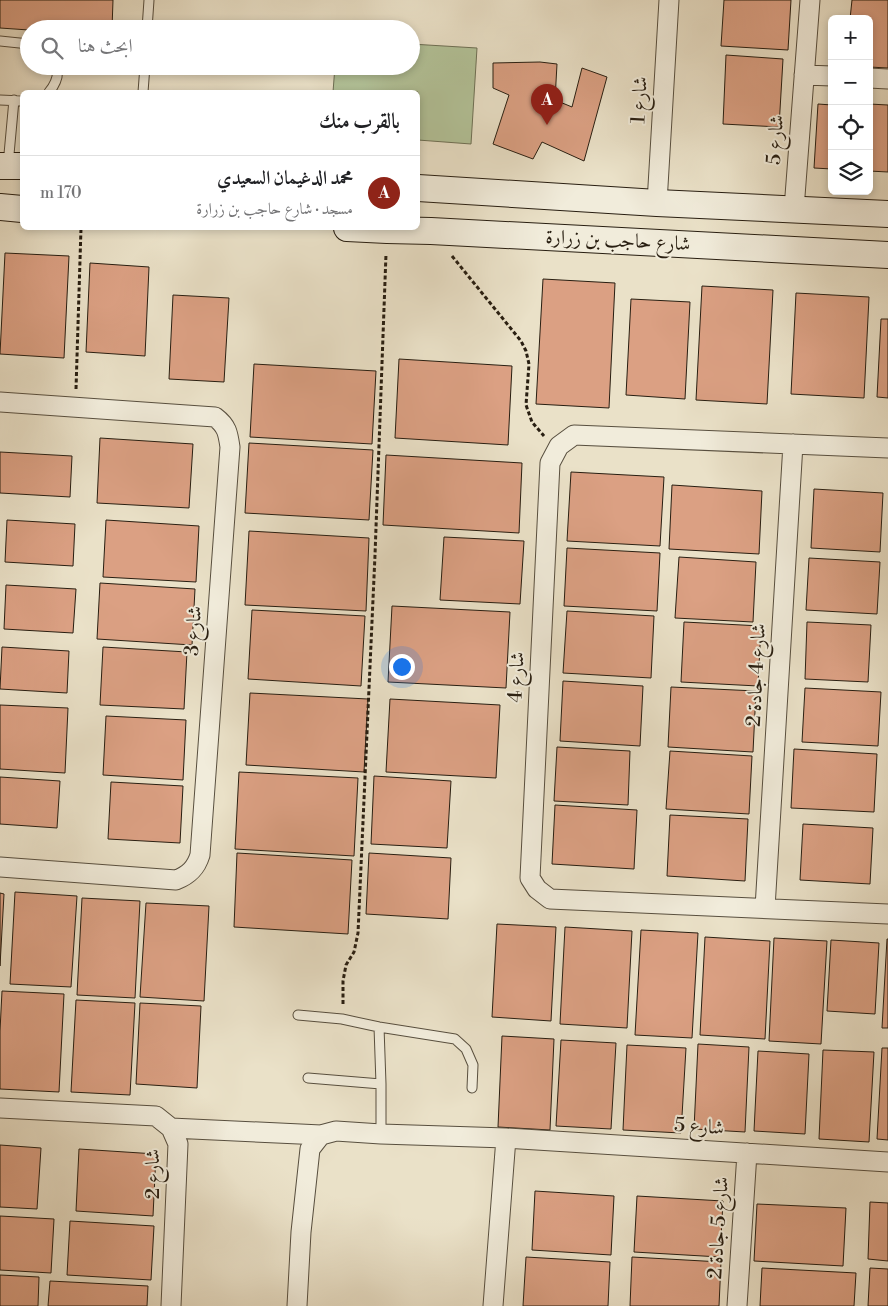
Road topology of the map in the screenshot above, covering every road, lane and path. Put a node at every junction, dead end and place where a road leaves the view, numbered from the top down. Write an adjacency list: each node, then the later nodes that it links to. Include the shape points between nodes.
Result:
1 (149, 0): 4 (lane)
2 (669, 0): 19 (street, شارع 1)
3 (810, 0): 9 (street, شارع 5)
4 (148, 20)
5 (0, 41): 6 (lane)
6 (20, 43)
7 (57, 75): 13 (lane)
8 (144, 75): 14 (lane)
9 (804, 75): 10 (street); 22 (street, شارع 5)
10 (828, 76)
11 (873, 78): 12 (street)
12 (888, 79)
13 (50, 90)
14 (143, 90)
15 (0, 100): 16 (lane)
16 (18, 101): 17 (lane)
17 (10, 166)
18 (420, 188): 19 (street, شارع حاجب بن زرارة)
19 (657, 203): 22 (street, شارع حاجب بن زرارة)
20 (0, 207): 21 (street)
21 (20, 209)
22 (794, 209): 23 (street, شارع حاجب بن زرارة)
23 (888, 214)
24 (81, 230): 29 (path)
25 (387, 230): 26 (street, شارع حاجب بن زرارة); 37 (path, via 358,933 343,981)
26 (431, 231): 27 (street, شارع حاجب بن زرارة); 31 (path, via 521,341 529,364 526,405 532,422 541,434)
27 (888, 255)
28 (0, 402): 29 (street, شارع 3)
29 (75, 407): 33 (street, شارع 3, via 215,417 228,433 230,447 200,855 193,870 176,880)
30 (793, 444): 31 (street, via 574,435); 32 (street); 34 (street, شارع 4 جادة 2)
31 (559, 446): 34 (street, شارع 4, via 550,463 530,878 537,889 550,899)
32 (888, 448)
33 (0, 867)
34 (765, 908): 35 (street, شارع 4)
35 (888, 914)
36 (298, 1015): 37 (lane)
37 (342, 1020): 38 (lane)
38 (379, 1027): 40 (lane); 41 (lane, via 454,1039 466,1049 473,1066)
39 (308, 1078): 40 (lane)
40 (381, 1084): 44 (lane)
41 (472, 1088)
42 (0, 1108): 43 (street, شارع 2, via 156,1116)
43 (171, 1128): 45 (street, شارع 5); 49 (street, شارع 2, via 178,1144)
44 (381, 1134): 45 (street, شارع 5, via 336,1131); 46 (street, شارع 5)
45 (321, 1136): 50 (street, via 310,1149)
46 (506, 1138): 47 (street, شارع 5); 51 (street)
47 (747, 1153): 48 (street, شارع 5); 52 (street, شارع 5 جادة 2)
48 (888, 1162)
49 (171, 1306)
50 (297, 1306)
51 (493, 1306)
52 (737, 1306)

